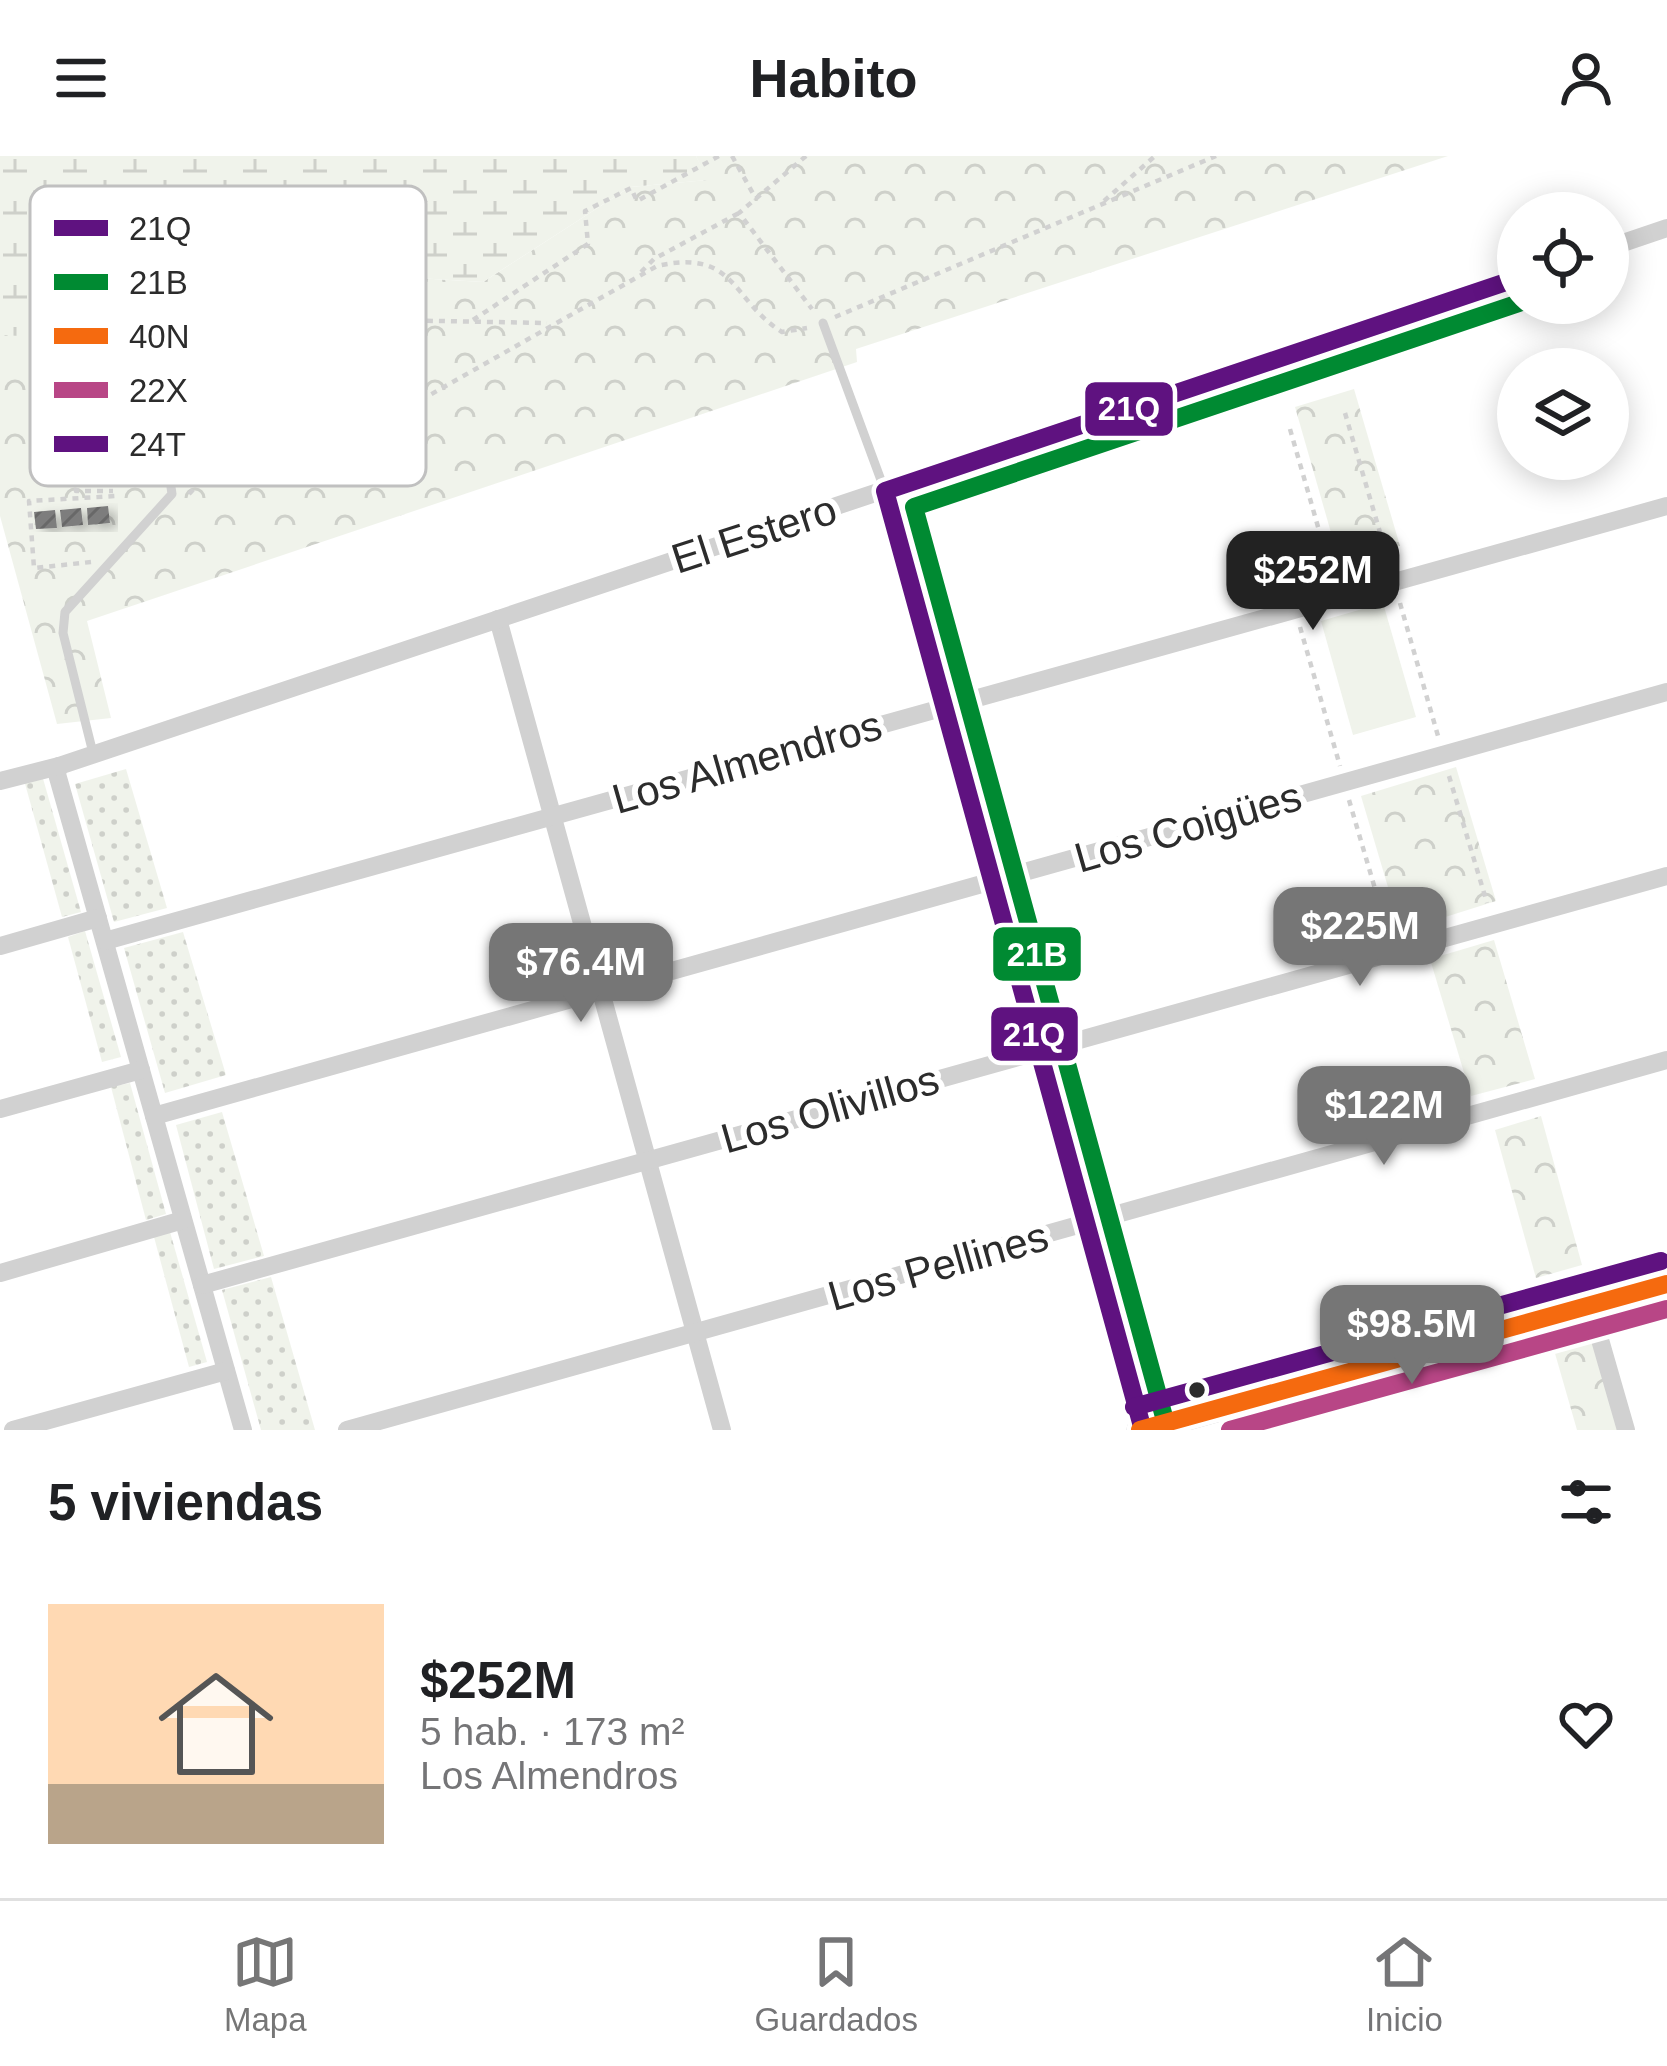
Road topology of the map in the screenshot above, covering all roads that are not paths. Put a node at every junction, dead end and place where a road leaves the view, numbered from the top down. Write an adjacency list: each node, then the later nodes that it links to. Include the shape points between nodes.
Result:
1 (1667, 228): 2 (street)
2 (1629, 241)
3 (1497, 285): 6 (street, El Estero)
4 (823, 322): 6 (lane)
5 (171, 486): 11 (lane, via 63,622)
6 (885, 491): 8 (street, El Estero); 10 (street)
7 (1667, 506): 10 (street, Los Almendros)
8 (498, 619): 11 (street, El Estero); 14 (street)
9 (1667, 692): 16 (street, Los Coigües)
10 (945, 707): 14 (street, Los Almendros); 16 (street)
11 (93, 753): 12 (street, El Estero)
12 (58, 766): 13 (street, El Estero); 17 (street)
13 (0, 781)
14 (552, 816): 18 (street, Los Almendros); 20 (street)
15 (1667, 876): 21 (street, Los Olivillos)
16 (993, 882): 20 (street, Los Coigües); 21 (street)
17 (98, 918): 18 (street); 19 (street)
18 (105, 941): 23 (street)
19 (0, 946)
20 (601, 991): 25 (street, Los Coigües); 26 (street)
21 (1039, 1050): 26 (street, Los Olivillos); 28 (street)
22 (1667, 1060): 28 (street, Los Pellines)
23 (141, 1070): 24 (street); 25 (street)
24 (0, 1109)
25 (154, 1115): 27 (street)
26 (647, 1160): 31 (street, Los Olivillos); 33 (street)
27 (183, 1220): 29 (street); 31 (street)
28 (1087, 1224): 33 (street, Los Pellines); 39 (street)
29 (0, 1273)
30 (1667, 1284): 32 (main road)
31 (202, 1285): 34 (street)
32 (1590, 1305): 39 (main road); 40 (street)
33 (695, 1334): 37 (street, Los Pellines); 38 (street)
34 (226, 1371): 35 (street); 36 (street)
35 (13, 1430)
36 (243, 1430)
37 (347, 1430)
38 (722, 1430)
39 (1142, 1430)
40 (1626, 1430)

